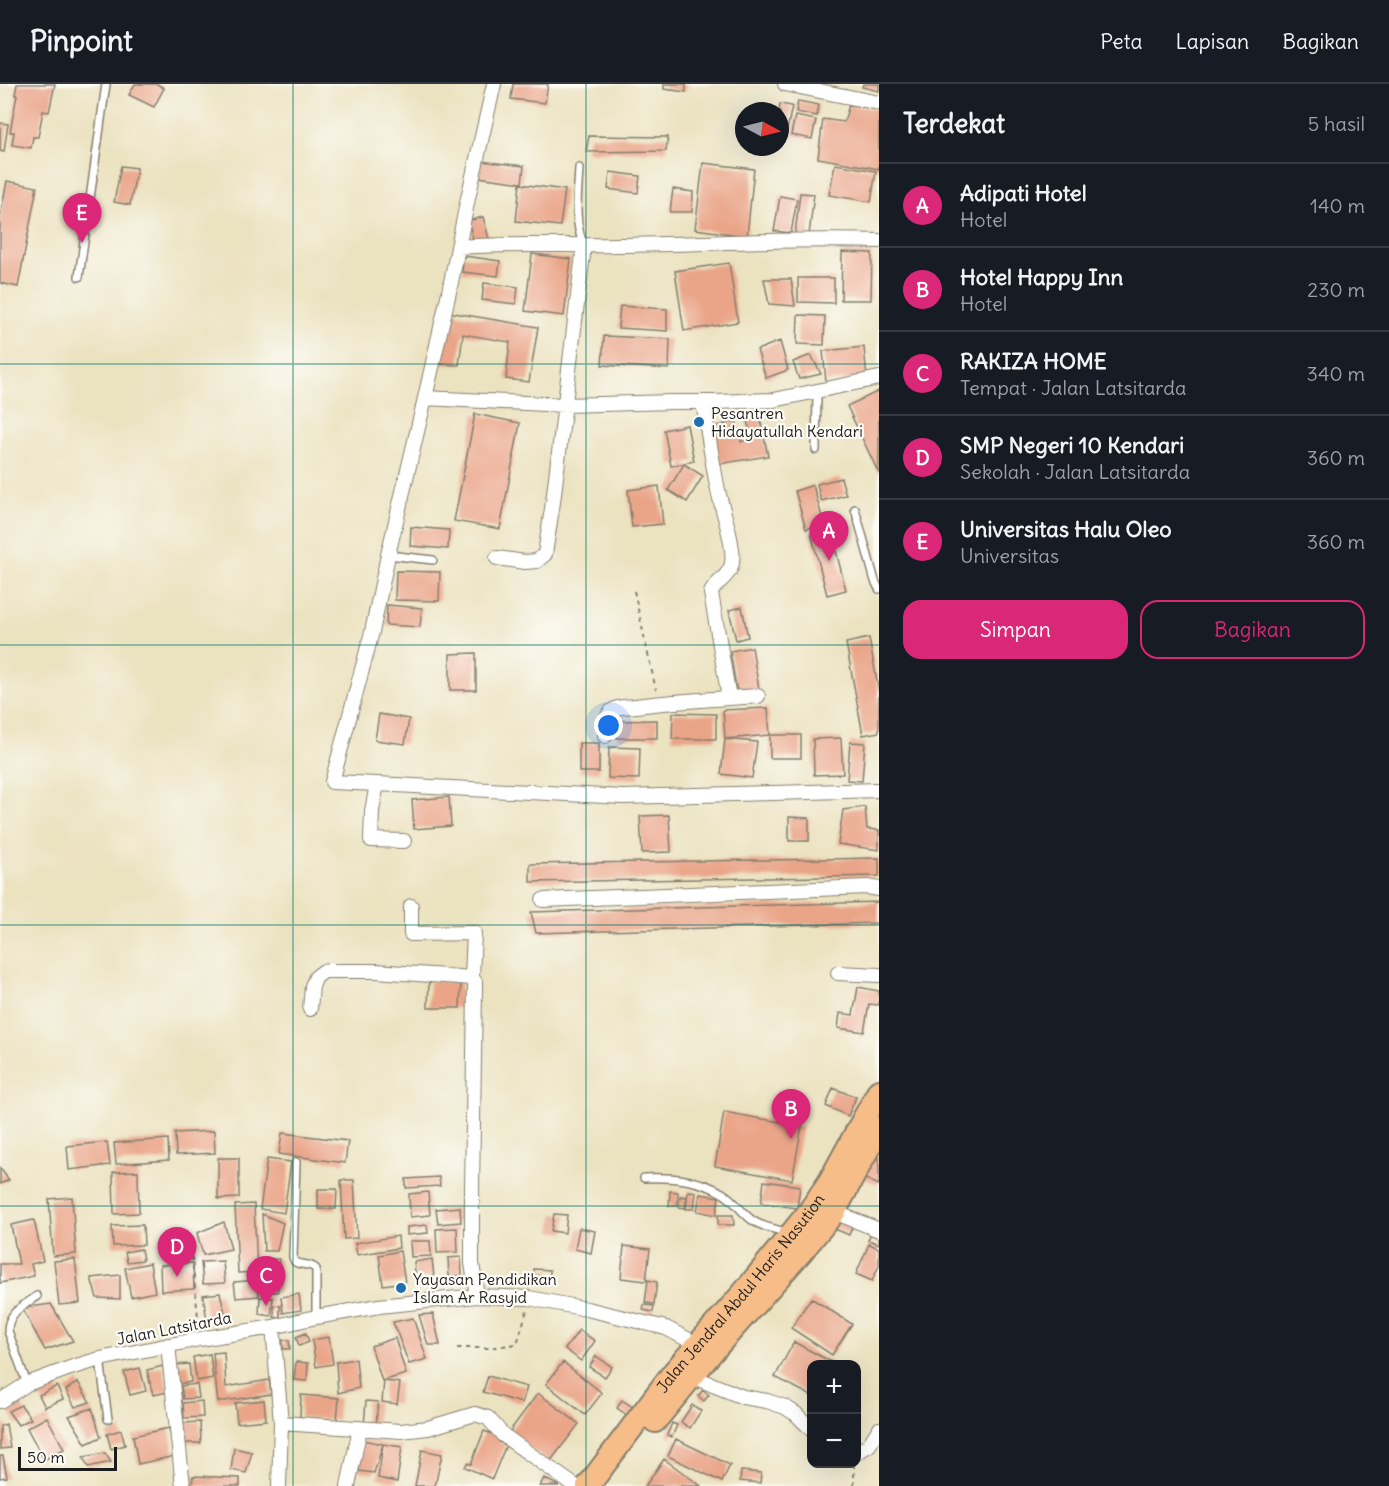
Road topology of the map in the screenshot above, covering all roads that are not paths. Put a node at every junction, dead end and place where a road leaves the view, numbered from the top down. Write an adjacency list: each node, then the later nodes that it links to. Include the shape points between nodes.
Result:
1 (106, 84): 9 (lane)
2 (494, 84): 8 (street)
3 (785, 84): 4 (street)
4 (879, 103)
5 (579, 168): 7 (lane, via 577,226)
6 (879, 241): 7 (street)
7 (584, 246): 8 (street); 14 (street)
8 (458, 247): 12 (street)
9 (79, 277)
10 (879, 378): 11 (street)
11 (816, 392): 13 (street, via 774,400); 15 (lane)
12 (425, 398): 14 (street); 17 (street)
13 (704, 402): 14 (street); 22 (street, via 732,552 731,568 711,593)
14 (564, 405): 18 (street, via 544,554 537,561)
15 (816, 450)
16 (855, 509): 20 (lane)
17 (388, 555): 19 (lane); 24 (street, via 332,782)
18 (497, 558)
19 (433, 560)
20 (879, 589)
21 (758, 696): 22 (street)
22 (729, 698): 23 (street, via 612,710)
23 (605, 736)
24 (377, 784): 25 (street, via 623,797); 26 (street, via 371,840)
25 (879, 790)
26 (404, 841)
27 (879, 889): 28 (street)
28 (543, 900)
29 (411, 906): 32 (street, via 411,934 474,933)
30 (838, 973): 31 (street)
31 (879, 975)
32 (472, 978): 33 (street, via 324,971 316,976 312,986); 42 (street, via 472,1263)
33 (310, 1009)
34 (879, 1091): 40 (highway, Jalan Jendral Abdul Haris Nasution, via 830,1181)
35 (879, 1128): 38 (highway, Jalan Jendral Abdul Haris Nasution)
36 (296, 1162): 43 (lane, via 293,1257 298,1264 316,1269)
37 (644, 1178): 40 (lane, via 687,1179 703,1184 723,1193 752,1220)
38 (834, 1212): 39 (street); 46 (highway, Jalan Jendral Abdul Haris Nasution, via 801,1252)
39 (879, 1230)
40 (792, 1234): 46 (highway, Jalan Jendral Abdul Haris Nasution)
41 (37, 1296): 49 (lane, via 12,1314 8,1322)
42 (477, 1296): 43 (street, Jalan Latsitarda); 46 (street, Jalan Latsitarda, via 529,1298 587,1309 666,1328)
43 (315, 1317): 44 (street, Jalan Latsitarda)
44 (273, 1327): 45 (street, Jalan Latsitarda); 52 (street)
45 (168, 1345): 47 (street, Jalan Latsitarda); 57 (street)
46 (704, 1348): 48 (highway, Jalan Jendral Abdul Haris Nasution); 61 (highway, Jalan Jendral Abdul Haris Nasution, via 673,1373)
47 (100, 1359): 49 (street, Jalan Latsitarda); 51 (lane)
48 (691, 1376): 53 (street, via 743,1397 785,1407); 62 (highway, Jalan Jendral Abdul Haris Nasution)
49 (27, 1384): 50 (street, Jalan Latsitarda)
50 (0, 1401)
51 (108, 1419)
52 (281, 1423): 54 (street); 58 (street)
53 (807, 1425)
54 (360, 1428): 59 (street); 60 (street, via 414,1430 483,1415 503,1435)
55 (879, 1429): 56 (street)
56 (861, 1450)
57 (183, 1486)
58 (279, 1486)
59 (348, 1486)
60 (575, 1486)
61 (588, 1486)
62 (607, 1486)

